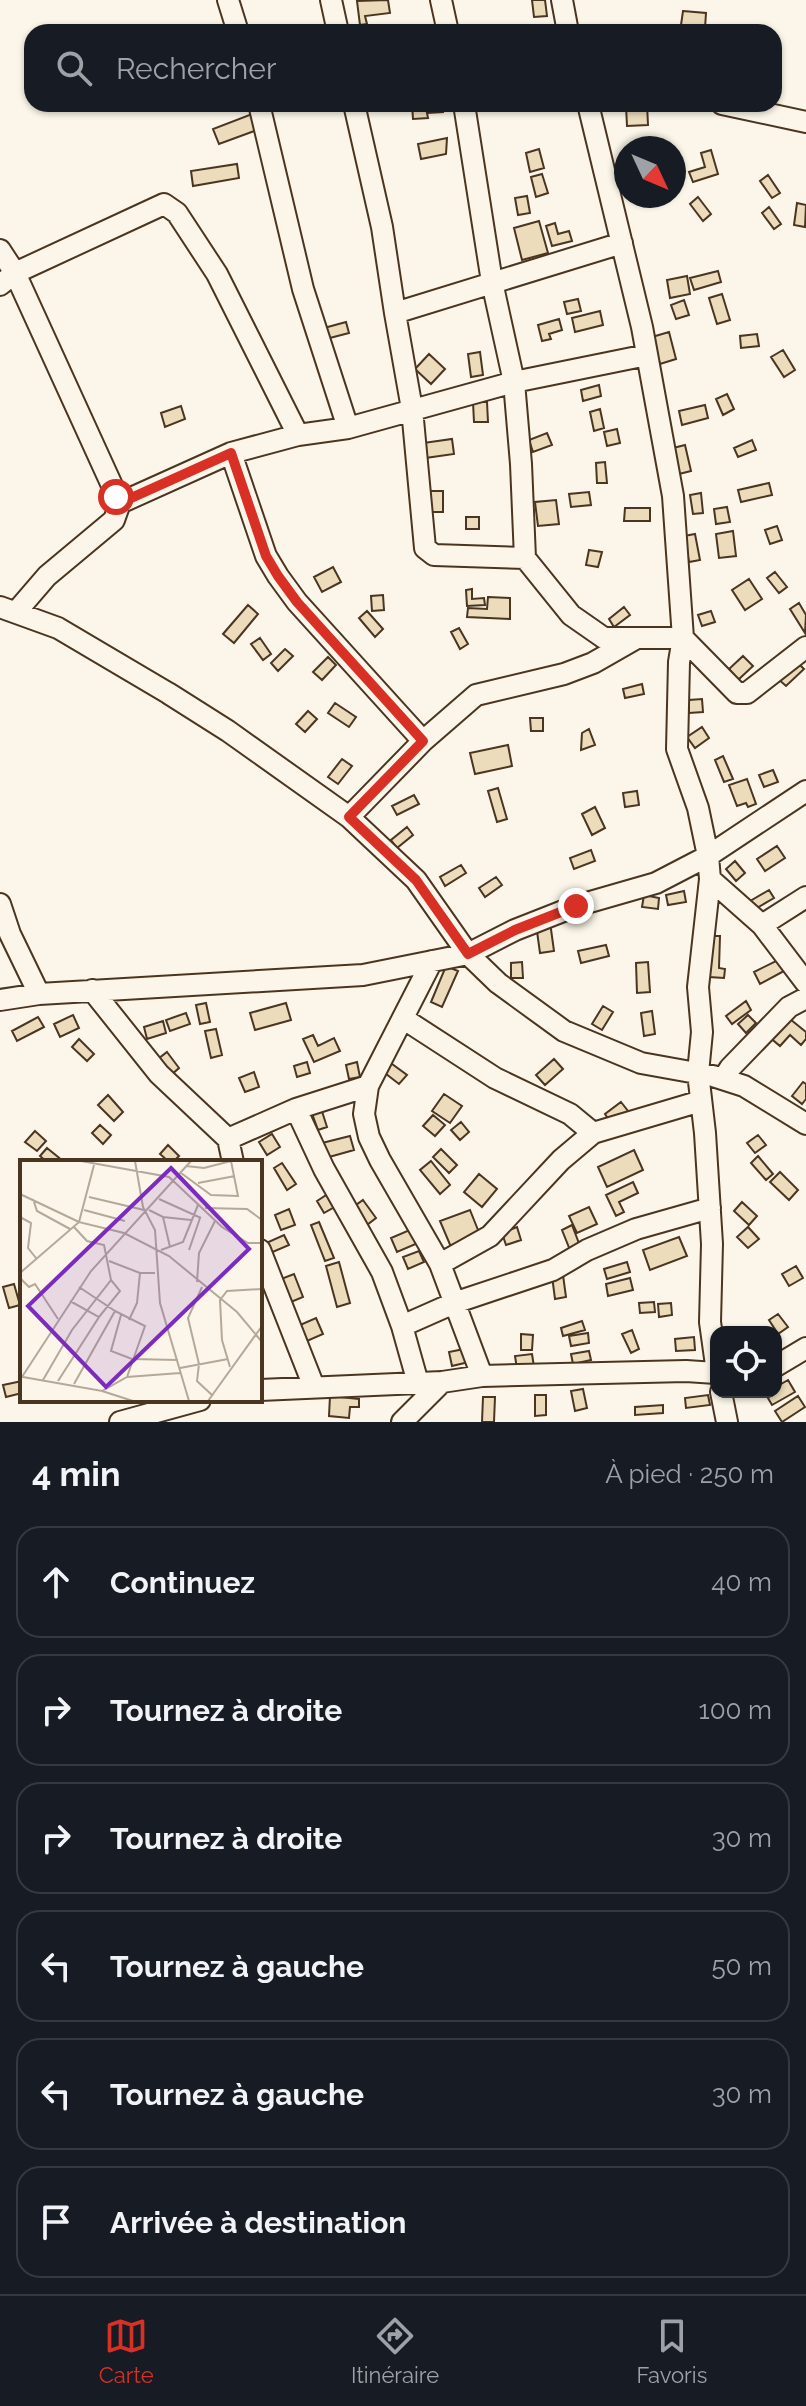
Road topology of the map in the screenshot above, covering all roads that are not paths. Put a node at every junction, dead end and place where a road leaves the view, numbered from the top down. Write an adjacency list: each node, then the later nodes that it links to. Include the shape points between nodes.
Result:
1 (228, 0): 5 (street)
2 (331, 0): 6 (street)
3 (441, 0): 7 (street)
4 (562, 0): 8 (street)
5 (236, 24)
6 (336, 24)
7 (446, 24)
8 (566, 24)
9 (261, 112): 23 (street, via 303,289)
10 (356, 112): 19 (street)
11 (465, 112): 18 (street)
12 (590, 112): 15 (street)
13 (759, 112): 14 (street)
14 (806, 122)
15 (622, 243): 18 (street); 20 (street)
16 (0, 250): 17 (street)
17 (7, 279): 24 (street, via 164,204 171,207 217,274); 26 (street)
18 (492, 282): 19 (street); 21 (street)
19 (395, 313): 22 (street)
20 (647, 355): 21 (street); 30 (street, via 673,496)
21 (514, 382): 22 (street); 27 (street)
22 (412, 409): 23 (street); 27 (street, via 425,548 434,555)
23 (348, 428): 24 (street)
24 (298, 435): 25 (street)
25 (231, 453): 26 (street); 32 (street, via 266,556 278,576)
26 (120, 503): 28 (street, via 114,520)
27 (525, 558): 29 (street, via 584,625 604,638)
28 (8, 609): 34 (street, via 58,628 168,693)
29 (638, 637): 30 (street); 32 (street, via 564,674 476,695)
30 (683, 638): 31 (street, via 742,694); 35 (street, via 677,749)
31 (806, 647)
32 (423, 741): 34 (street)
33 (806, 791): 35 (street)
34 (349, 817): 40 (street, via 416,880)
35 (708, 856): 36 (street); 40 (street, via 656,883 576,906)
36 (710, 879): 39 (street); 48 (street, via 698,987)
37 (806, 897): 39 (street)
38 (0, 904): 44 (street)
39 (762, 925): 42 (street)
40 (468, 954): 41 (street); 48 (street, via 564,1031 641,1063)
41 (432, 961): 43 (street, via 363,975); 47 (street)
42 (806, 983)
43 (92, 990): 44 (street); 55 (street, via 159,1074)
44 (39, 994): 46 (street)
45 (806, 998): 49 (street, via 789,1007)
46 (0, 1000)
47 (404, 1019): 50 (street); 54 (street, via 495,1078 570,1114)
48 (698, 1073): 49 (street); 51 (street)
49 (723, 1079): 53 (street)
50 (368, 1086): 52 (street); 59 (street, via 364,1114 369,1137)
51 (701, 1101): 54 (street); 57 (street)
52 (296, 1109): 55 (street); 61 (street, via 382,1272)
53 (806, 1124)
54 (593, 1133): 59 (street, via 490,1236)
55 (228, 1139): 56 (street)
56 (233, 1160)
57 (710, 1208): 60 (street, via 636,1229 553,1270); 62 (street)
58 (262, 1255): 69 (street)
59 (440, 1264): 60 (street)
60 (454, 1303): 61 (street); 66 (street)
61 (402, 1326): 68 (street)
62 (711, 1326)
63 (806, 1348): 64 (street)
64 (782, 1362)
65 (710, 1373): 66 (street)
66 (482, 1376): 67 (street)
67 (442, 1382): 68 (street); 74 (street)
68 (418, 1383): 69 (street)
69 (314, 1387): 70 (street)
70 (262, 1390)
71 (722, 1398): 75 (street)
72 (193, 1402): 73 (street)
73 (120, 1422)
74 (402, 1422)
75 (727, 1422)

